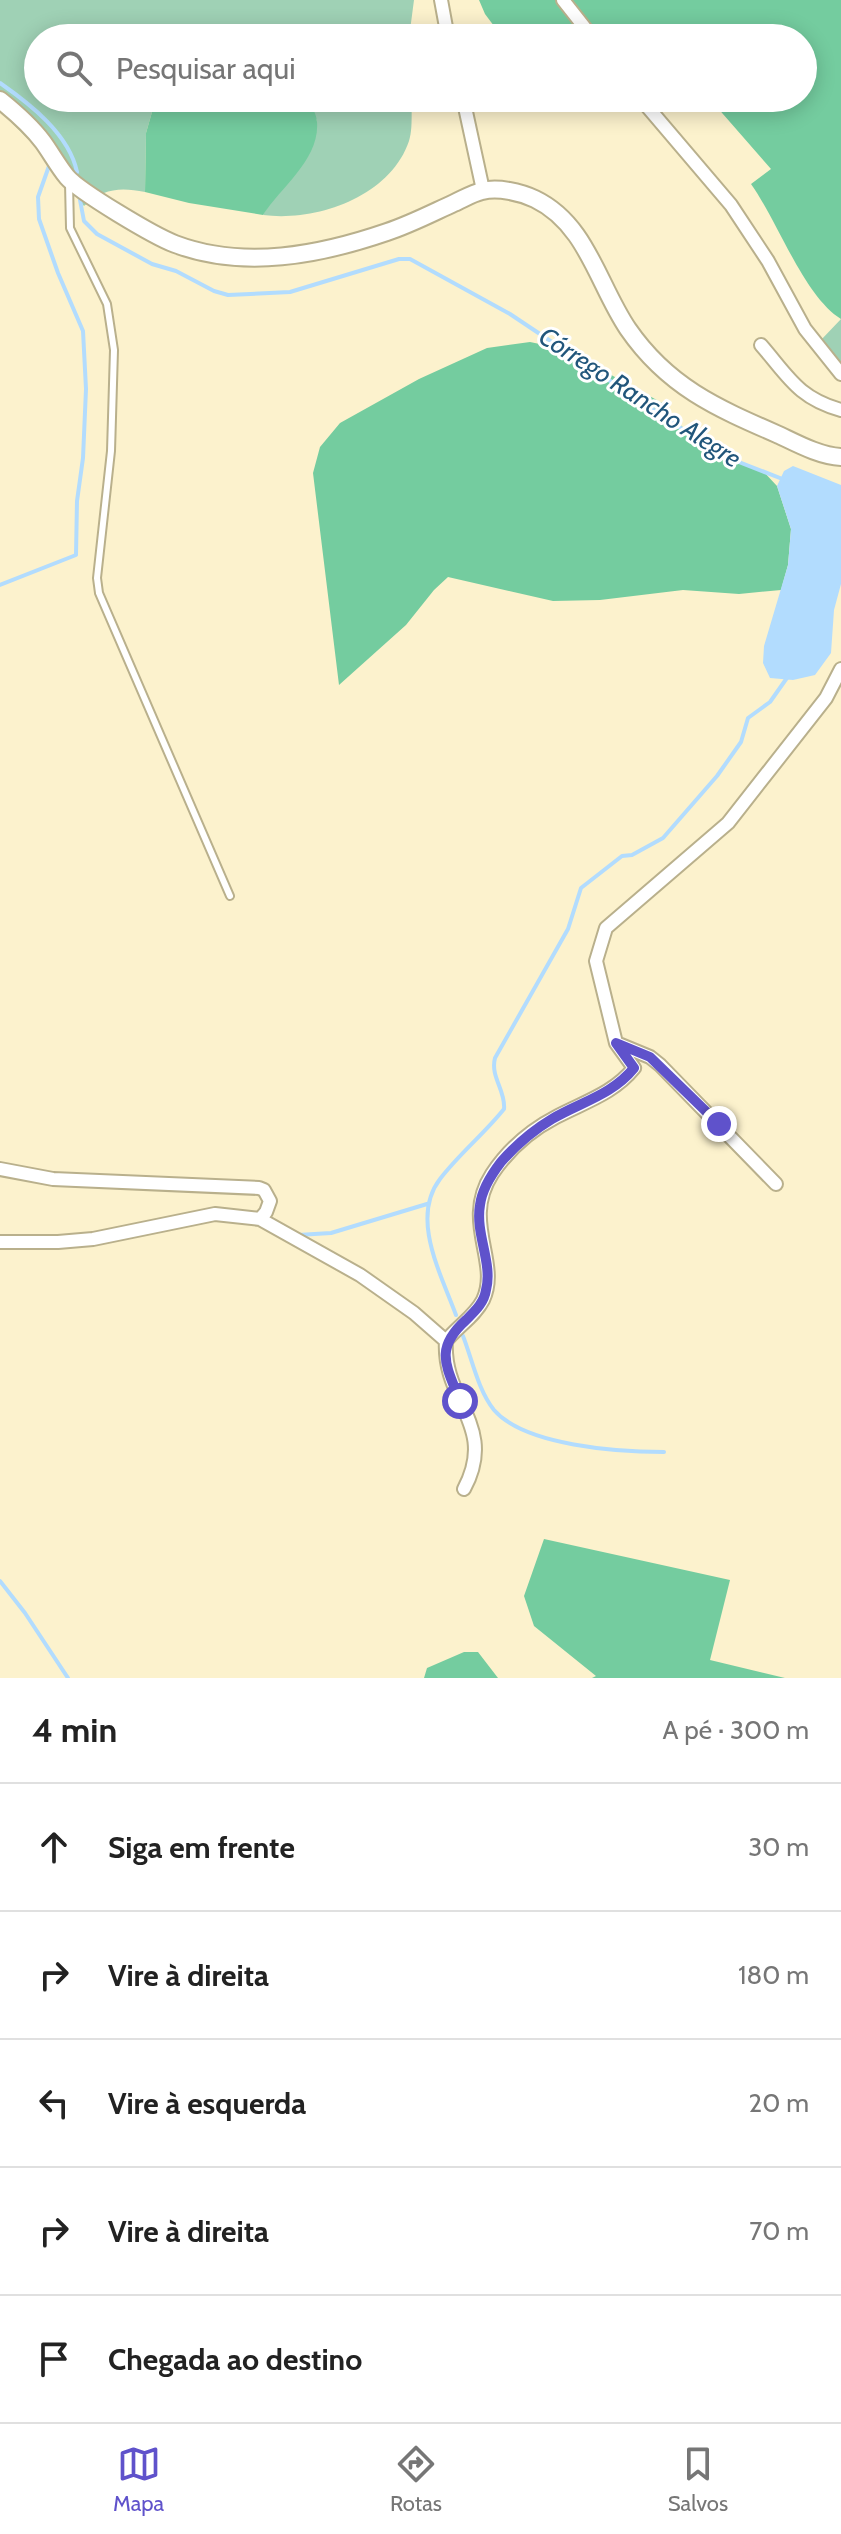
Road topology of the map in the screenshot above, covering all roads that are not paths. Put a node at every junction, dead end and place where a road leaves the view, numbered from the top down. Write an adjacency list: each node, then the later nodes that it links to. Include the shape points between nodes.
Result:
1 (441, 0): 3 (street)
2 (563, 0): 4 (street)
3 (445, 24)
4 (582, 24)
5 (0, 100): 8 (street, via 41,140)
6 (466, 112): 9 (street)
7 (652, 112): 11 (street, via 731,205 805,329)
8 (69, 179): 9 (street, via 172,243 213,255 250,258 330,249 416,221); 16 (lane, via 70,228 107,304 114,350 99,593)
9 (483, 190): 14 (street, via 534,198 574,231 627,327 671,378 724,411)
10 (761, 345): 13 (street, via 802,393)
11 (837, 363): 12 (street)
12 (841, 374)
13 (841, 410)
14 (841, 457)
15 (841, 669): 17 (street, via 826,698 728,823 606,928 596,961)
16 (230, 896)
17 (616, 1043): 19 (street, via 660,1065); 22 (street, via 634,1068 624,1080 537,1128 493,1172 480,1205 486,1291)
18 (0, 1169): 20 (street, via 53,1179 259,1188 270,1201)
19 (776, 1184)
20 (260, 1219): 21 (street, via 215,1214 93,1239); 22 (street, via 360,1275)
21 (0, 1242)
22 (446, 1341): 23 (street, via 450,1376 476,1448 474,1471)
23 (464, 1489)

